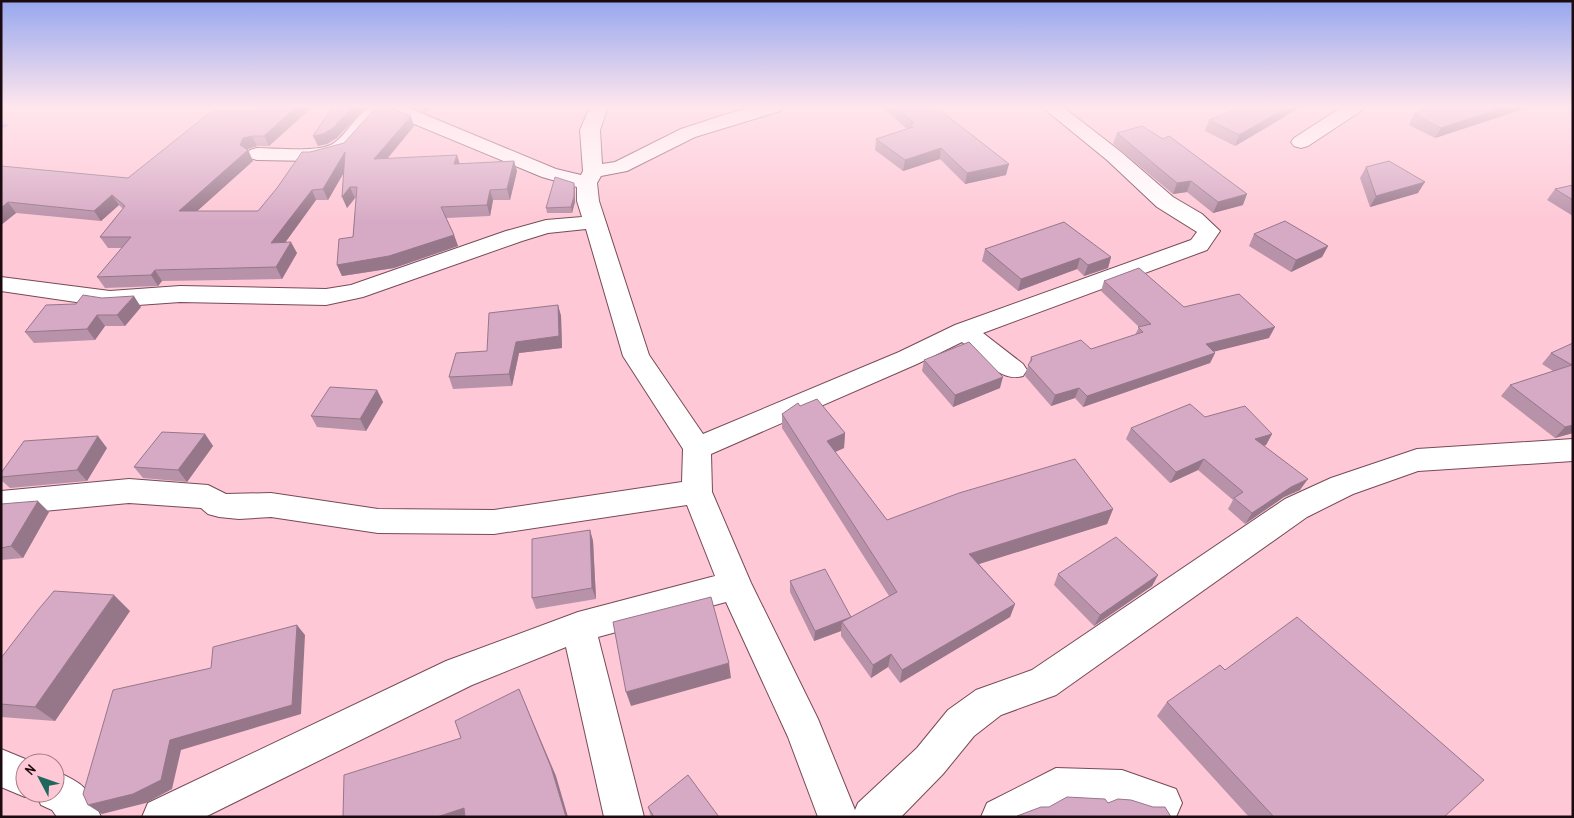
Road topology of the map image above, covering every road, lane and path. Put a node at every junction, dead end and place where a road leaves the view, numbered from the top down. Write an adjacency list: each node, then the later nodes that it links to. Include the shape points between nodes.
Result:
1 (343, 145): 6 (street, via 314,155)
2 (482, 145): 7 (street, via 549,173)
3 (590, 145): 7 (street)
4 (664, 145): 7 (street, via 620,167)
5 (1100, 145): 10 (street, via 1165,202 1209,232 1199,245)
6 (257, 154)
7 (590, 177): 8 (street, via 588,201)
8 (593, 222): 9 (street, via 522,234 355,292 326,297 180,294 110,299); 12 (street, via 636,356)
9 (1, 284)
10 (964, 331): 11 (street); 12 (street)
11 (1014, 370)
12 (697, 448): 14 (street)
13 (1573, 450): 26 (street, via 1417,460 1342,486 1296,508 1043,683 989,702 961,723 930,761)
14 (697, 492): 15 (street, via 494,522 378,521 271,505 219,505 208,497 129,491); 16 (street)
15 (1, 504)
16 (735, 584): 17 (street); 25 (street, via 806,732)
17 (578, 627): 23 (street, via 459,673); 24 (street)
18 (1, 768): 19 (street)
19 (15, 774)
20 (65, 796): 22 (street)
21 (1162, 803): 27 (street, via 1122,790 1056,787)
22 (81, 817)
23 (162, 817)
24 (624, 817)
25 (838, 817)
26 (872, 817)
27 (1001, 817)

